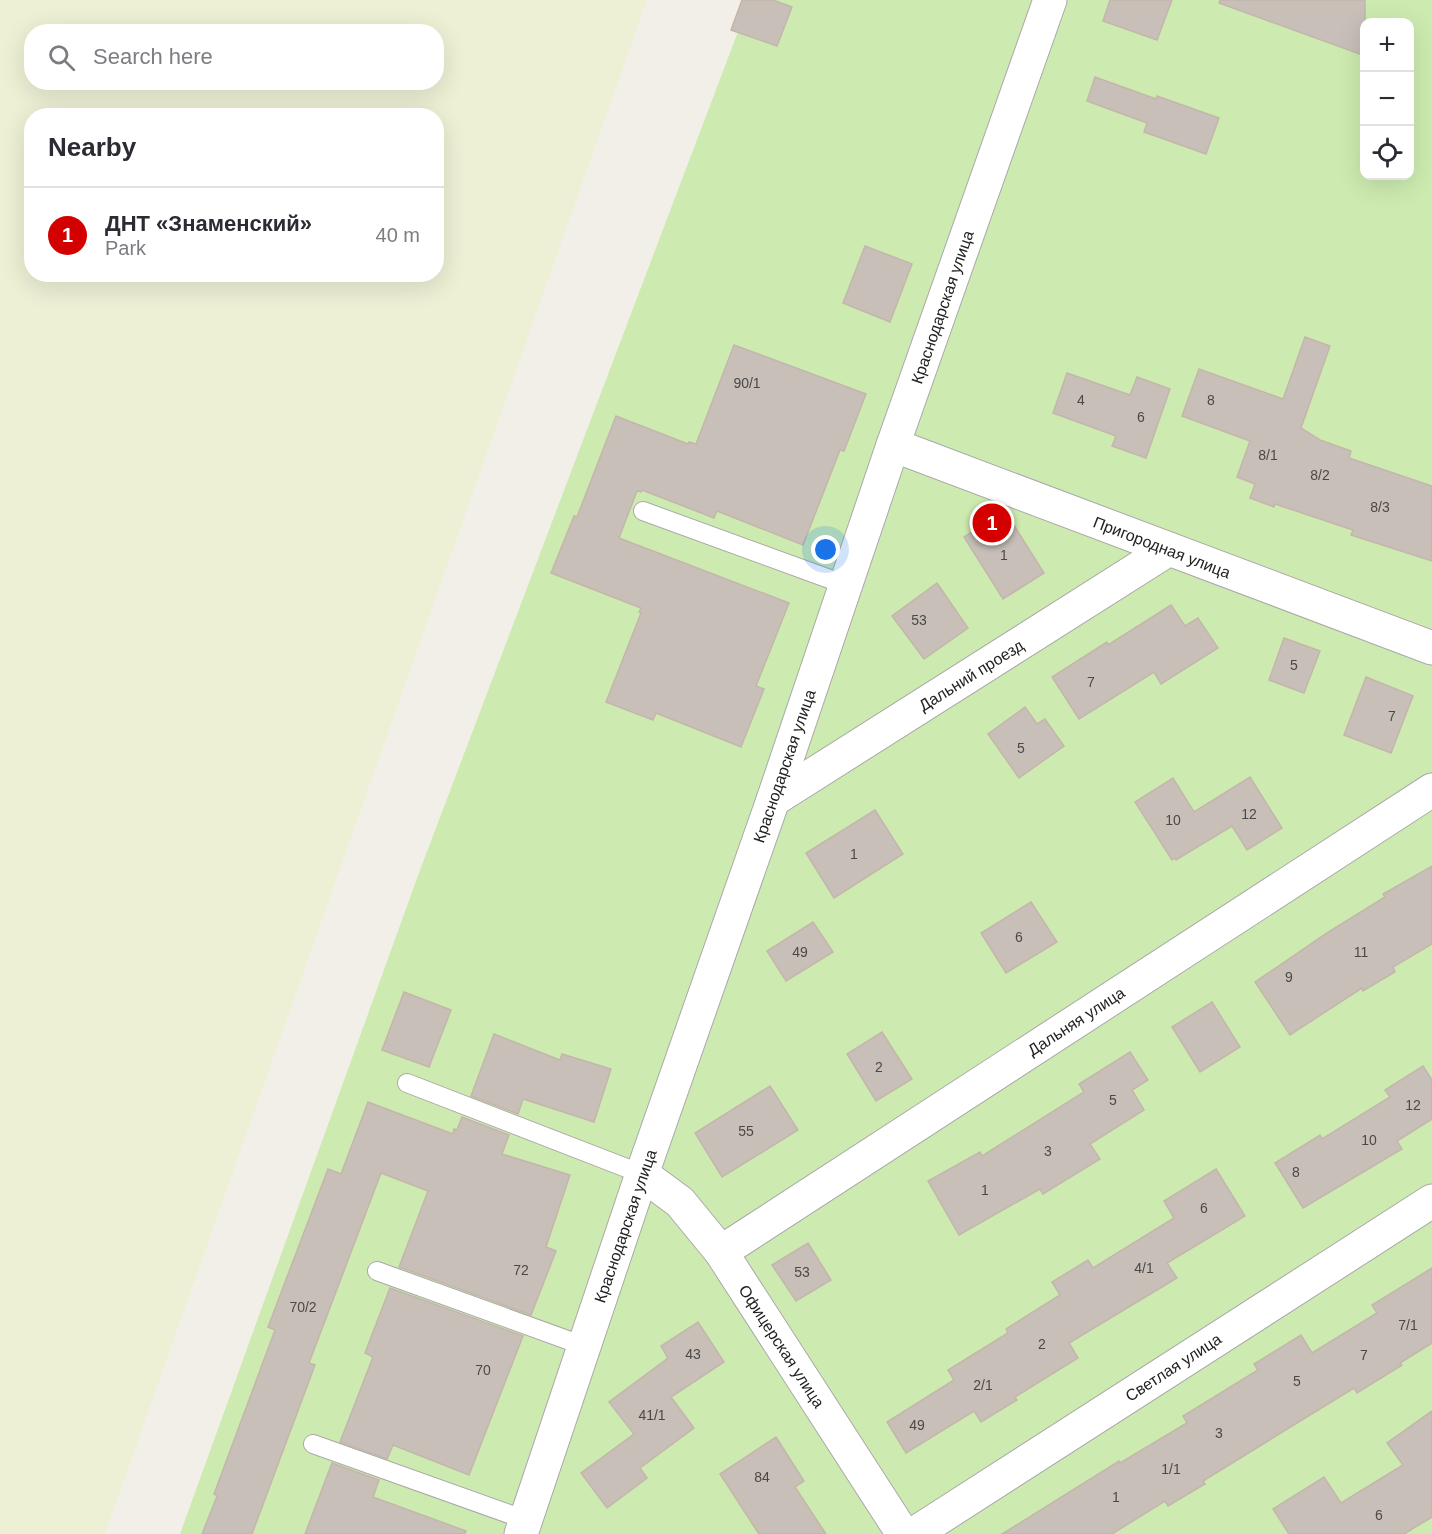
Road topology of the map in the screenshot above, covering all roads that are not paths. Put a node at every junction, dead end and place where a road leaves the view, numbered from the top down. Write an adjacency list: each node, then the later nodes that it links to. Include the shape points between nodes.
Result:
1 (1050, 0): 2 (street, Краснодарская улица)
2 (893, 445): 4 (street, Пригородная улица); 5 (street, Краснодарская улица)
3 (643, 511): 5 (lane)
4 (1169, 549): 6 (street, Пригородная улица); 8 (street, Дальний проезд)
5 (846, 585): 8 (street, Краснодарская улица)
6 (1432, 648)
7 (1432, 789): 12 (street, Дальняя улица)
8 (772, 800): 10 (street, Краснодарская улица)
9 (407, 1083): 10 (lane)
10 (642, 1174): 12 (street, Офицерская улица, via 680,1202); 14 (street, Краснодарская улица)
11 (1432, 1201): 18 (street, Светлая улица)
12 (721, 1252): 17 (street, Офицерская улица)
13 (377, 1271): 14 (lane)
14 (584, 1346): 16 (street, Краснодарская улица)
15 (313, 1444): 16 (lane)
16 (523, 1527)
17 (903, 1534)
18 (914, 1534)

